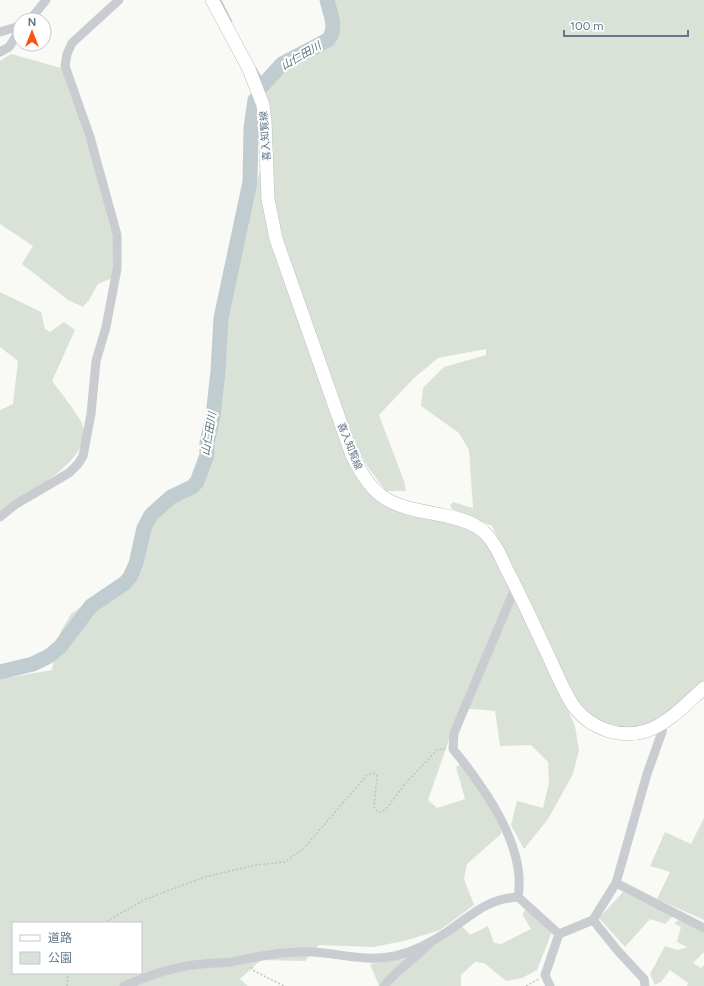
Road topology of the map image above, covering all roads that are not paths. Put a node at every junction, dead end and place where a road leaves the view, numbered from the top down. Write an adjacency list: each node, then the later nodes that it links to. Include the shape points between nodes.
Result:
1 (46, 0): 4 (street)
2 (119, 0): 9 (street, via 72,43 65,66 90,137 116,235 117,269 106,327 96,361 87,445 78,464 69,473 16,504)
3 (212, 0): 10 (main road, 喜入知覧線, via 249,69 263,105 268,199 276,240 360,473 377,494 390,502 406,508 464,520 485,533)
4 (36, 12)
5 (12, 28): 6 (street)
6 (0, 32)
7 (12, 42): 8 (street)
8 (0, 52)
9 (0, 517)
10 (516, 586): 12 (main road, 喜入知覧線, via 562,685 582,715 598,727 628,734 646,731); 14 (street, via 454,733 453,749 482,785 505,828 515,856 520,888)
11 (704, 688): 12 (main road, 喜入知覧線)
12 (663, 722): 13 (street)
13 (616, 883): 15 (street); 16 (street)
14 (518, 897): 17 (street); 18 (street, via 502,898 473,912)
15 (593, 920): 17 (street); 22 (street, via 644,979)
16 (704, 928)
17 (559, 934): 21 (street, via 545,975)
18 (431, 941): 19 (street, via 407,953 379,958 313,952 176,968); 20 (street, via 418,956 395,972)
19 (124, 986)
20 (384, 986)
21 (550, 986)
22 (645, 986)

